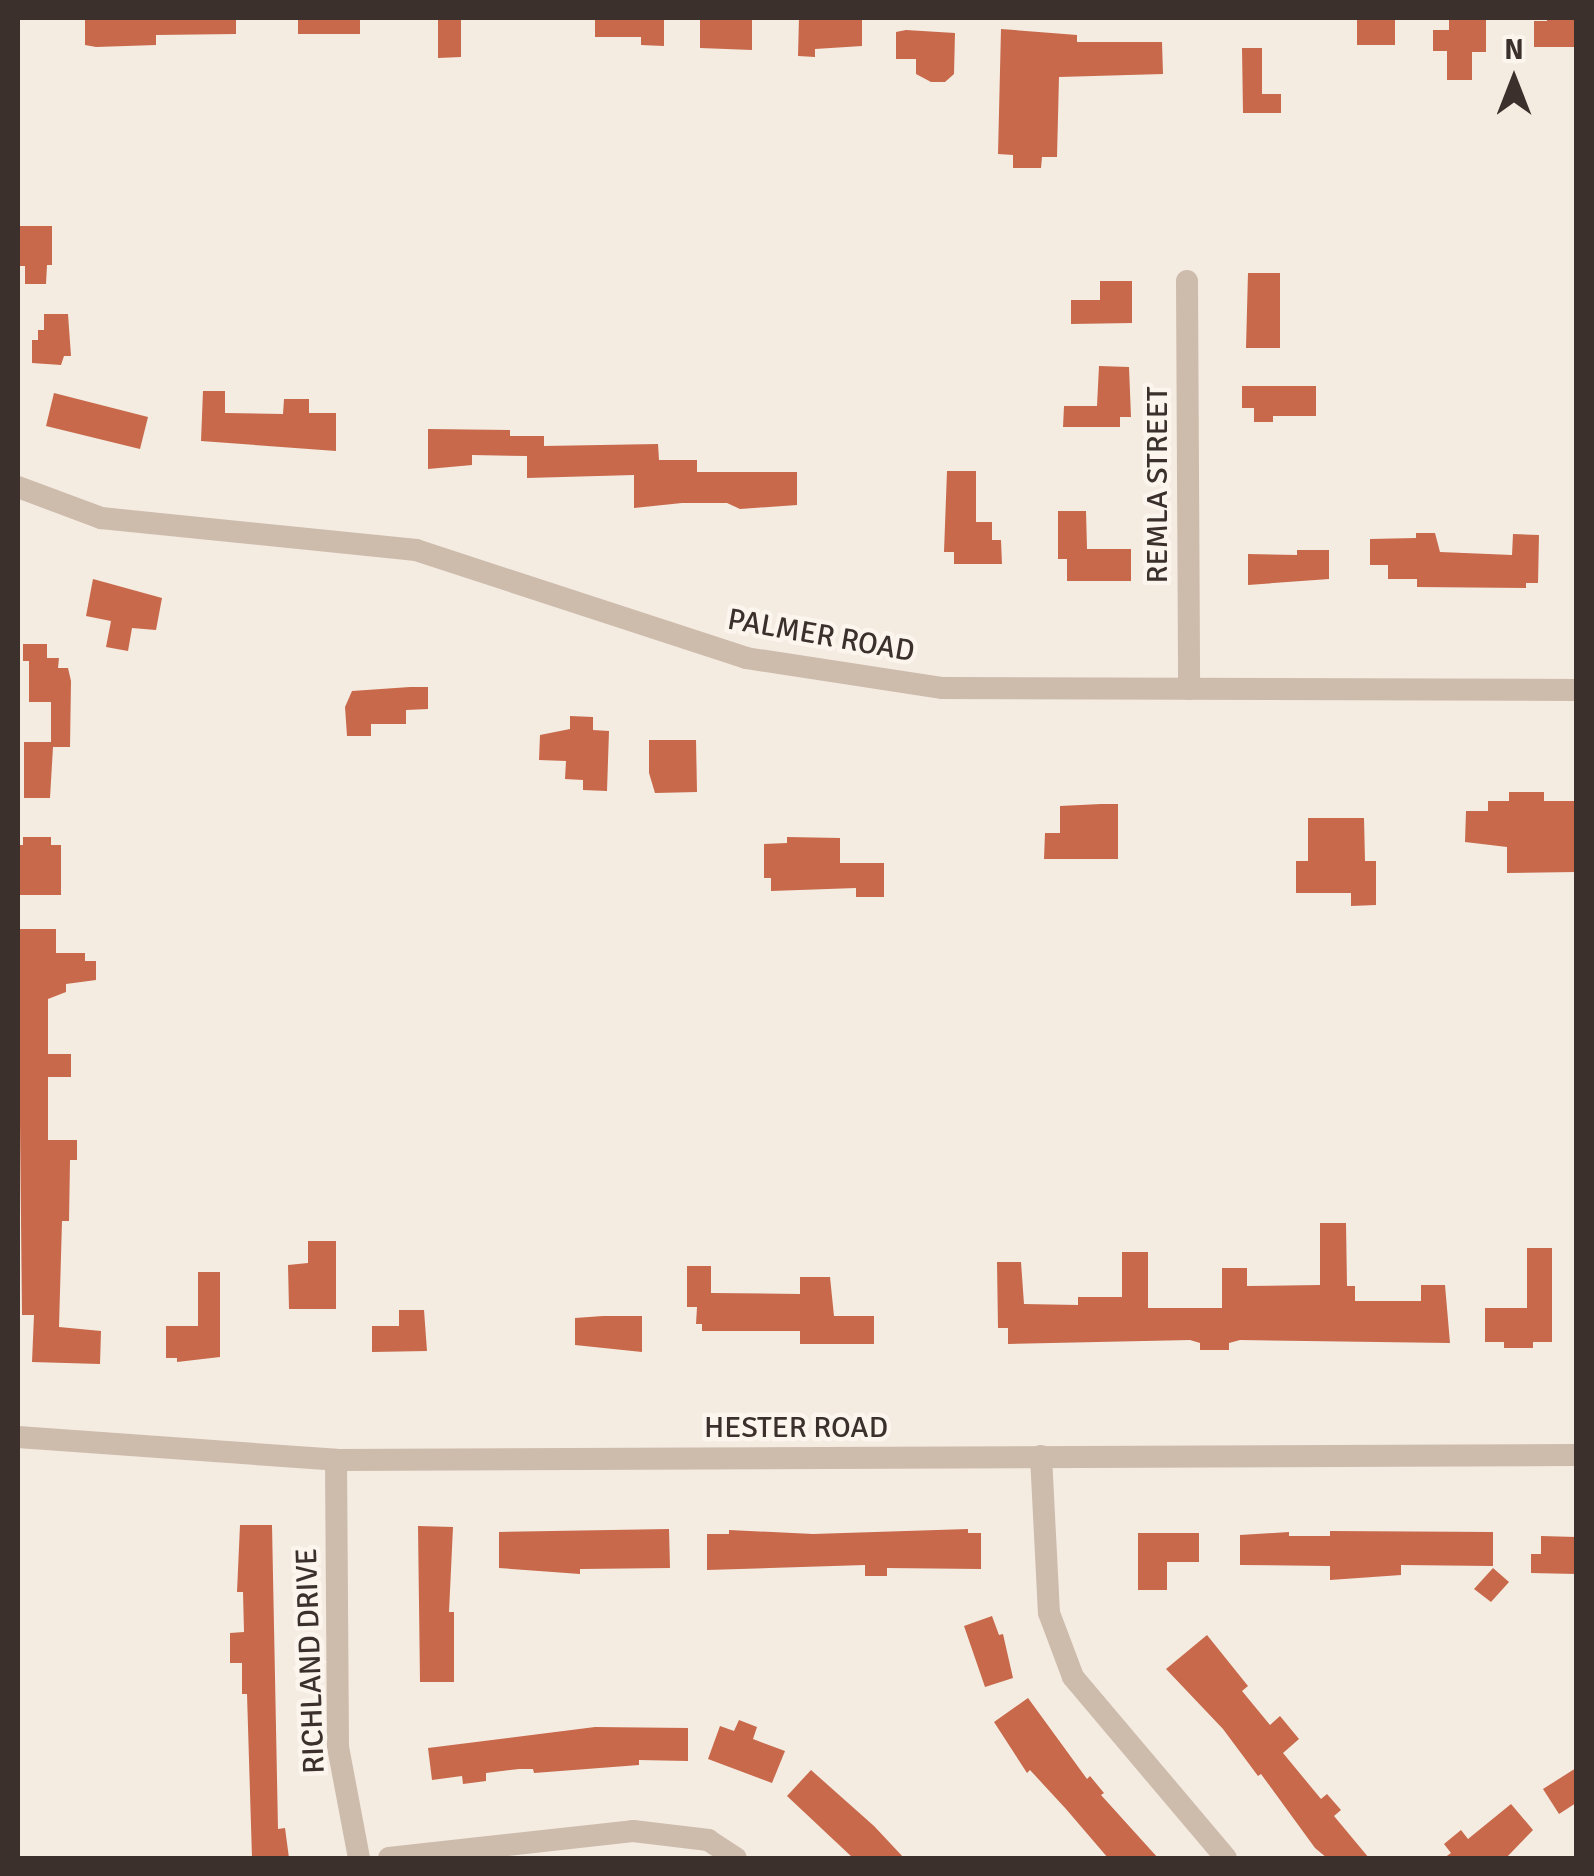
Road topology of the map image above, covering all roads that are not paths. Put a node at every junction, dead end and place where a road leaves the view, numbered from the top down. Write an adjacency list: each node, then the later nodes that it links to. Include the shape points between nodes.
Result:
1 (1187, 281): 3 (street, REMLA STREET)
2 (18, 487): 3 (street, PALMER ROAD, via 101,518 416,550 746,658 943,688)
3 (1189, 690): 4 (street, PALMER ROAD)
4 (1576, 690)
5 (18, 1437): 8 (street, HESTER ROAD)
6 (1576, 1455): 7 (street, HESTER ROAD)
7 (1041, 1456): 8 (street, HESTER ROAD); 12 (street, via 1049,1613 1073,1677)
8 (336, 1460): 9 (street, RICHLAND DRIVE, via 338,1747)
9 (359, 1858)
10 (389, 1858): 11 (street, via 633,1831 708,1840)
11 (736, 1858)
12 (1226, 1858)

